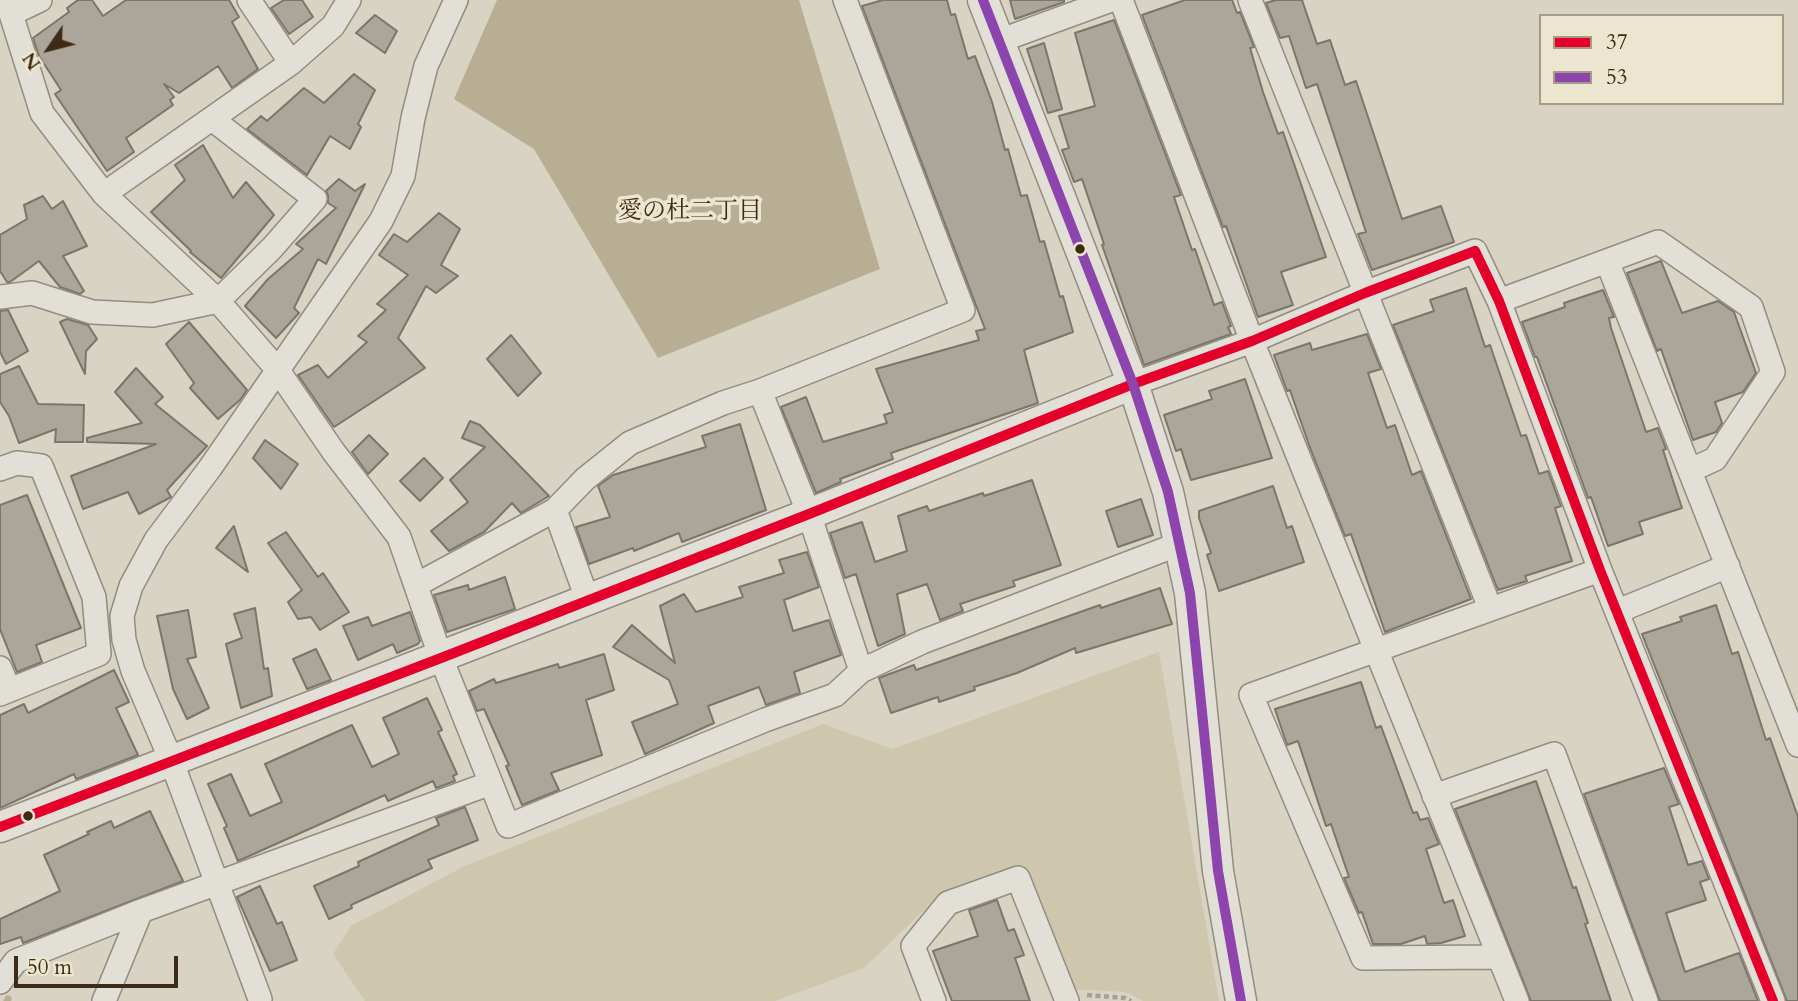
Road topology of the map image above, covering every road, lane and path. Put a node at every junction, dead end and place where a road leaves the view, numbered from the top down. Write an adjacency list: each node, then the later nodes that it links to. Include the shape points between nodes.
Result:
1 (40, 0): 10 (street)
2 (249, 0): 12 (street)
3 (349, 0): 12 (street, via 333,26)
4 (456, 0): 21 (street, via 426,66 403,176 381,221)
5 (845, 0): 23 (street, via 963,310)
6 (982, 0): 11 (street)
7 (1111, 0): 11 (street)
8 (1121, 0): 20 (street)
9 (1250, 0): 16 (street)
10 (10, 7): 14 (street, via 42,113)
11 (999, 41): 22 (street)
12 (291, 63): 13 (street)
13 (212, 118): 14 (street); 18 (street, via 315,200)
14 (104, 194): 18 (street)
15 (1607, 261): 19 (street); 25 (street); 25 (street, via 1658,242 1751,307 1773,372 1715,459)
16 (1365, 293): 19 (street, via 1475,251); 20 (street); 33 (street)
17 (0, 298): 18 (street, via 32,293 92,313 152,315)
18 (218, 301): 21 (street)
19 (1499, 301): 30 (street)
20 (1252, 341): 22 (street); 35 (street)
21 (277, 369): 31 (street, via 399,537); 41 (street, via 156,540 131,586 122,615 133,671)
22 (1133, 384): 27 (street); 28 (street, via 1168,492)
23 (760, 391): 26 (street, via 631,443); 27 (street)
24 (0, 469): 39 (street, via 17,463 41,466 94,597 99,654)
25 (1691, 470): 29 (street)
26 (555, 510): 31 (street); 32 (street)
27 (810, 514): 32 (street); 38 (street)
28 (1179, 544): 38 (street, via 922,642); 54 (street, via 1190,593 1217,871)
29 (1728, 566): 34 (street); 40 (street)
30 (1600, 570): 33 (street); 34 (street)
31 (416, 584): 36 (street)
32 (588, 601): 36 (street)
33 (1490, 608): 35 (street)
34 (1618, 611): 57 (street)
35 (1377, 650): 43 (street); 47 (street, via 1251,695 1363,958)
36 (441, 658): 41 (street); 42 (street)
37 (0, 668): 39 (street)
38 (861, 671): 42 (street, via 835,695 508,826)
39 (4, 692)
40 (1798, 745)
41 (171, 760): 44 (street); 45 (street)
42 (491, 783): 45 (street)
43 (1434, 796): 47 (street); 56 (street, via 1554,754)
44 (0, 827)
45 (218, 883): 46 (street); 49 (street)
46 (141, 911): 48 (street, via 16,961); 51 (street)
47 (1499, 957): 55 (street)
48 (0, 982)
49 (260, 999)
50 (1067, 1000): 52 (street, via 1018,878 948,903 913,947); 53 (path, via 1079,994)
51 (104, 1001)
52 (934, 1001)
53 (1131, 1001)
54 (1241, 1001)
55 (1517, 1001)
56 (1646, 1001)
57 (1773, 1001)

